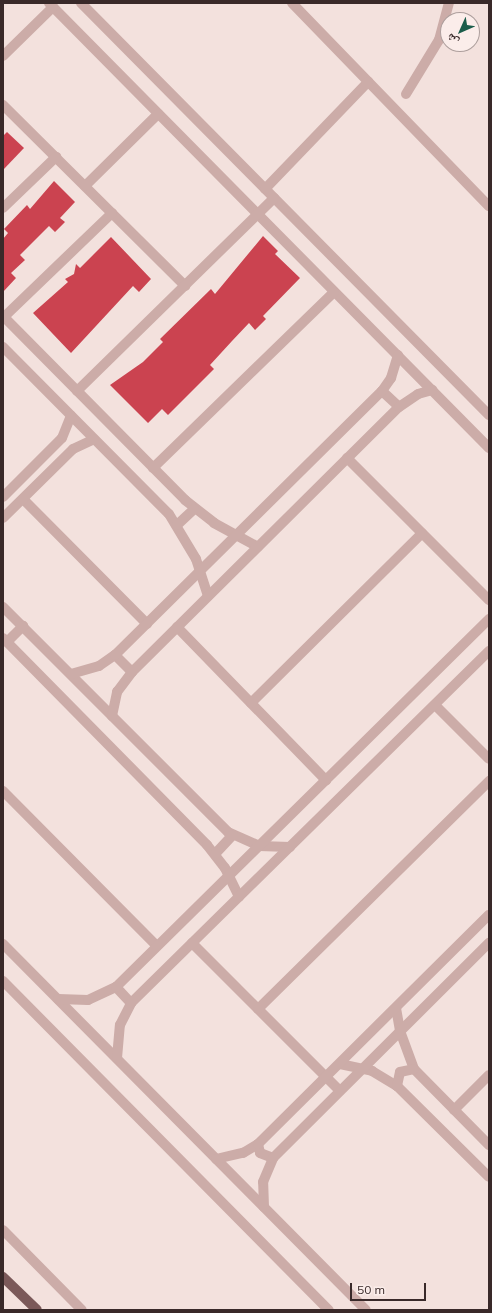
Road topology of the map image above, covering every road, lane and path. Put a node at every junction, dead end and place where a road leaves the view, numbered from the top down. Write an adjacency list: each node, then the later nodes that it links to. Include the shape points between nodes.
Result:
1 (81, 3): 12 (street)
2 (292, 3): 6 (street)
3 (449, 3): 7 (street, via 439,40)
4 (51, 5): 5 (street); 9 (street)
5 (3, 56)
6 (368, 82): 12 (street); 14 (street)
7 (406, 94)
8 (3, 105): 10 (street)
9 (158, 114): 11 (street); 17 (street)
10 (56, 158): 11 (street); 15 (street)
11 (85, 186): 16 (street)
12 (265, 189): 13 (street)
13 (274, 198): 17 (street); 27 (street)
14 (489, 206)
15 (3, 208)
16 (112, 213): 18 (street); 20 (street)
17 (258, 214): 18 (street); 19 (street)
18 (185, 286): 24 (street)
19 (334, 292): 22 (street); 34 (street)
20 (4, 316): 24 (street)
21 (3, 347): 28 (street)
22 (398, 356): 23 (street); 25 (street, via 391,378)
23 (432, 390): 26 (street, via 418,394); 31 (street)
24 (77, 391): 34 (street)
25 (382, 391): 26 (street); 41 (street)
26 (399, 407): 33 (street)
27 (489, 415)
28 (71, 416): 29 (street); 30 (street)
29 (94, 439): 32 (street); 39 (street)
30 (58, 443): 32 (street); 35 (street)
31 (489, 448)
32 (68, 453): 36 (street)
33 (348, 458): 40 (street); 42 (street)
34 (153, 468): 37 (street)
35 (3, 497)
36 (23, 499): 38 (street); 48 (street)
37 (194, 509): 39 (street); 41 (street)
38 (3, 518)
39 (177, 525): 43 (street)
40 (422, 533): 45 (street); 56 (street)
41 (235, 536): 42 (street); 43 (street)
42 (258, 547): 44 (street)
43 (200, 571): 44 (street); 48 (street)
44 (208, 596): 50 (street)
45 (489, 600)
46 (3, 607): 49 (street)
47 (489, 619): 60 (street)
48 (147, 624): 53 (street)
49 (23, 626): 51 (street); 55 (street)
50 (177, 627): 54 (street); 56 (street)
51 (5, 640): 66 (street)
52 (489, 651): 57 (street)
53 (115, 655): 54 (street); 55 (street, via 90,670)
54 (132, 672): 58 (street, via 118,692)
55 (70, 674): 58 (street)
56 (251, 703): 60 (street)
57 (435, 705): 59 (street); 65 (street)
58 (112, 716): 63 (street)
59 (489, 759)
60 (326, 780): 64 (street)
61 (489, 782): 79 (street)
62 (3, 791): 73 (street)
63 (233, 835): 64 (street); 66 (street)
64 (259, 846): 65 (street); 67 (street)
65 (290, 847): 68 (street)
66 (214, 854): 67 (street)
67 (229, 876): 68 (street); 73 (street)
68 (239, 897): 70 (street)
69 (489, 915): 78 (street)
70 (192, 943): 77 (street); 79 (street)
71 (489, 943): 80 (street)
72 (3, 944): 76 (street)
73 (158, 946): 75 (street)
74 (3, 981): 100 (street)
75 (116, 988): 76 (street, via 88,1000); 77 (street)
76 (58, 999): 81 (street)
77 (131, 1003): 81 (street, via 120,1025)
78 (396, 1008): 80 (street); 82 (street)
79 (258, 1009): 86 (street)
80 (400, 1031): 83 (street); 84 (street)
81 (117, 1058): 93 (street)
82 (340, 1064): 83 (street); 86 (street)
83 (363, 1068): 87 (street); 88 (street)
84 (414, 1069): 87 (street, via 400,1072); 89 (street)
85 (489, 1075): 89 (street)
86 (326, 1077): 88 (street); 90 (street)
87 (397, 1086): 94 (street)
88 (340, 1091): 92 (street)
89 (454, 1110): 91 (street)
90 (258, 1144): 92 (street, via 260,1153); 93 (street, via 234,1156)
91 (489, 1145)
92 (273, 1158): 95 (street, via 263,1182)
93 (216, 1159): 95 (street)
94 (489, 1177)
95 (264, 1207): 101 (street)
96 (3, 1230): 99 (street)
97 (3, 1277): 98 (main road)
98 (36, 1310)
99 (82, 1310)
100 (329, 1310)
101 (366, 1310)

